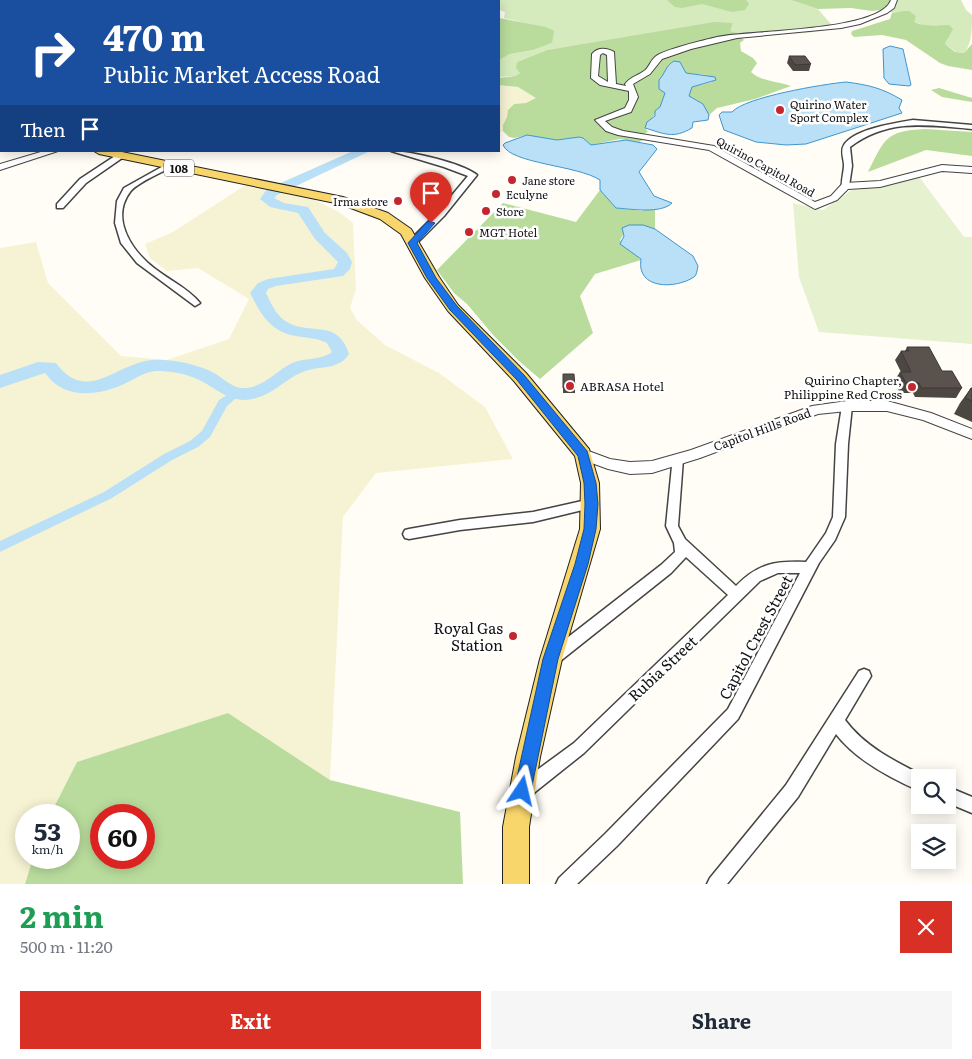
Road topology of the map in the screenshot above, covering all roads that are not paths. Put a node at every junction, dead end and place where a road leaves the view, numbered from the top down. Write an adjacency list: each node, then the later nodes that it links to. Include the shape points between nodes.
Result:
1 (894, 0): 3 (street, Quirino Capitol Road, via 889,10 844,27 806,33 736,36 659,57 650,71 631,81)
2 (612, 85): 3 (street)
3 (632, 89): 12 (street, Quirino Capitol Road, via 634,100 628,110 599,120 609,129 711,148 815,206 834,198)
4 (972, 127): 12 (street, via 913,122 859,137 847,146)
5 (51, 152): 10 (street)
6 (103, 152): 8 (main road, 108)
7 (398, 152): 14 (street, via 473,175)
8 (121, 156): 9 (main road, 108); 13 (street, via 83,182)
9 (167, 166): 14 (main road, 108, via 342,201 384,216 406,232); 15 (street, via 128,190 119,209 120,228 133,256 159,277 180,288)
10 (0, 167)
11 (972, 170): 12 (street, via 942,168 880,184)
12 (845, 186)
13 (60, 206)
14 (412, 243): 18 (main road, 108, via 453,308 520,377)
15 (195, 304)
16 (847, 406): 17 (street, Capitol Hills Road, via 887,406 926,416); 19 (street, Capitol Hills Road, via 817,409); 23 (street, Capitol Crest Street, via 839,517 831,536)
17 (972, 434)
18 (583, 454): 19 (street, Capitol Hills Road, via 630,468 652,467); 20 (main road, 108)
19 (677, 459): 22 (street, via 672,526)
20 (592, 504): 21 (street, via 533,517); 25 (main road, 108, via 590,529 581,564)
21 (409, 534)
22 (680, 543): 24 (street); 25 (street, via 682,553 676,560)
23 (809, 568): 24 (street, Rubia Street, via 777,567 759,575); 33 (street, Capitol Crest Street, via 733,714)
24 (736, 595): 29 (street, Rubia Street, via 579,748)
25 (551, 659): 29 (main road, 108)
26 (864, 676): 27 (street)
27 (835, 720): 28 (street, via 851,741); 34 (street, via 792,791)
28 (911, 778)
29 (522, 791): 32 (main road, 108, via 516,827)
30 (956, 798): 31 (street)
31 (972, 805)
32 (516, 884)
33 (566, 884)
34 (716, 884)

